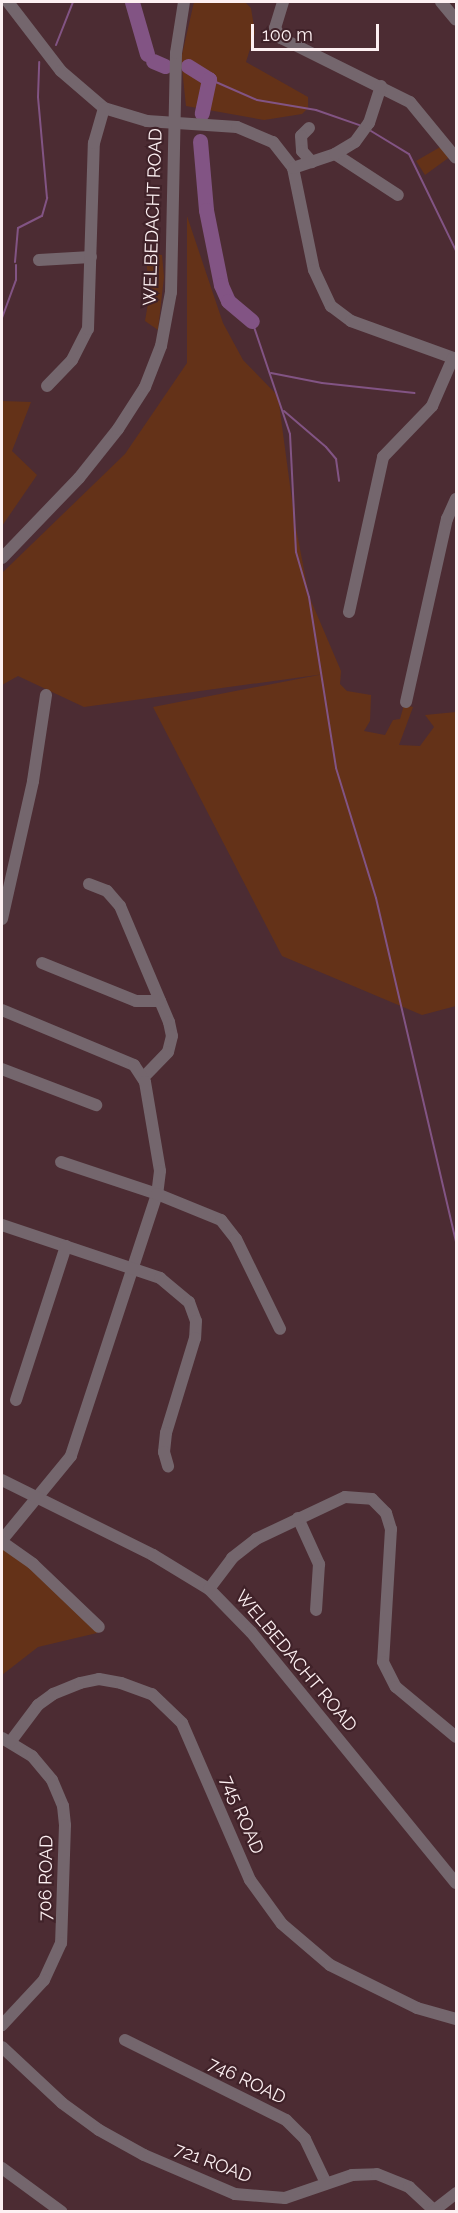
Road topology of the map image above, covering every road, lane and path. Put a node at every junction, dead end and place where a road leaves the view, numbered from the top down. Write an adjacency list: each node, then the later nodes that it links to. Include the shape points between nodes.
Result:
1 (8, 2): 7 (street, via 61,70)
2 (184, 2): 8 (street, WELBEDACHT ROAD, via 176,53)
3 (283, 2): 6 (street, via 275,26 281,38 308,55)
4 (441, 2): 5 (street)
5 (456, 20)
6 (381, 86): 10 (street, via 366,130); 11 (street, via 415,106)
7 (104, 108): 8 (street); 15 (street, via 94,143)
8 (174, 124): 13 (street, via 220,125 258,133 273,142); 20 (street, WELBEDACHT ROAD, via 171,292 153,371 137,404 79,478)
9 (309, 128): 12 (street, via 301,136 302,151)
10 (335, 154): 12 (street); 14 (street)
11 (456, 158)
12 (312, 162): 13 (street)
13 (293, 168): 17 (street, via 314,270 332,306 351,321)
14 (398, 195)
15 (91, 257): 16 (street); 18 (street, via 86,335 72,360)
16 (39, 260)
17 (455, 359): 21 (street, via 432,406 383,457 353,575)
18 (47, 386)
19 (456, 499): 23 (street, via 447,519)
20 (2, 558)
21 (349, 612)
22 (46, 695): 25 (street, via 33,781)
23 (406, 702)
24 (88, 884): 27 (street, via 107,891 120,906)
25 (2, 920)
26 (42, 963): 27 (street, via 130,999)
27 (160, 1000): 30 (street, via 171,1029 171,1044 164,1060)
28 (2, 1010): 30 (street, via 120,1056)
29 (2, 1069): 31 (street)
30 (143, 1078): 33 (street, via 160,1163)
31 (96, 1106)
32 (61, 1162): 33 (street)
33 (157, 1194): 36 (street); 37 (street, via 226,1224)
34 (2, 1225): 35 (street)
35 (66, 1246): 36 (street); 38 (street)
36 (133, 1268): 39 (street, via 176,1288 189,1302 196,1321 192,1354 166,1433 164,1452); 41 (street, via 71,1456)
37 (280, 1329)
38 (16, 1400)
39 (168, 1466)
40 (2, 1480): 41 (street, WELBEDACHT ROAD)
41 (39, 1499): 43 (street); 44 (street, WELBEDACHT ROAD, via 153,1555)
42 (298, 1518): 44 (street, via 246,1545); 45 (street, via 319,1564); 47 (street, via 351,1496 372,1499 382,1508 390,1522 392,1548 383,1662 396,1687)
43 (2, 1541): 46 (street, via 82,1607)
44 (208, 1588): 49 (street, WELBEDACHT ROAD, via 252,1632)
45 (316, 1610)
46 (99, 1627)
47 (456, 1737)
48 (6, 1739): 50 (street, 745 ROAD, via 52,1694 80,1683 99,1679 152,1694 182,1723 250,1880 282,1924 330,1965 417,2008); 51 (street, 706 ROAD, via 43,1768 63,1806 63,1926 52,1968)
49 (456, 1883)
50 (456, 2019)
51 (2, 2025)
52 (124, 2040): 55 (street, 746 ROAD, via 286,2120 305,2139)
53 (2, 2047): 55 (street, 721 ROAD, via 90,2124 144,2155 215,2186 271,2199 297,2196)
54 (2, 2168): 57 (street)
55 (326, 2183): 58 (street, 721 ROAD, via 352,2175 390,2178 409,2187)
56 (456, 2193): 58 (street)
57 (62, 2211)
58 (433, 2211)

